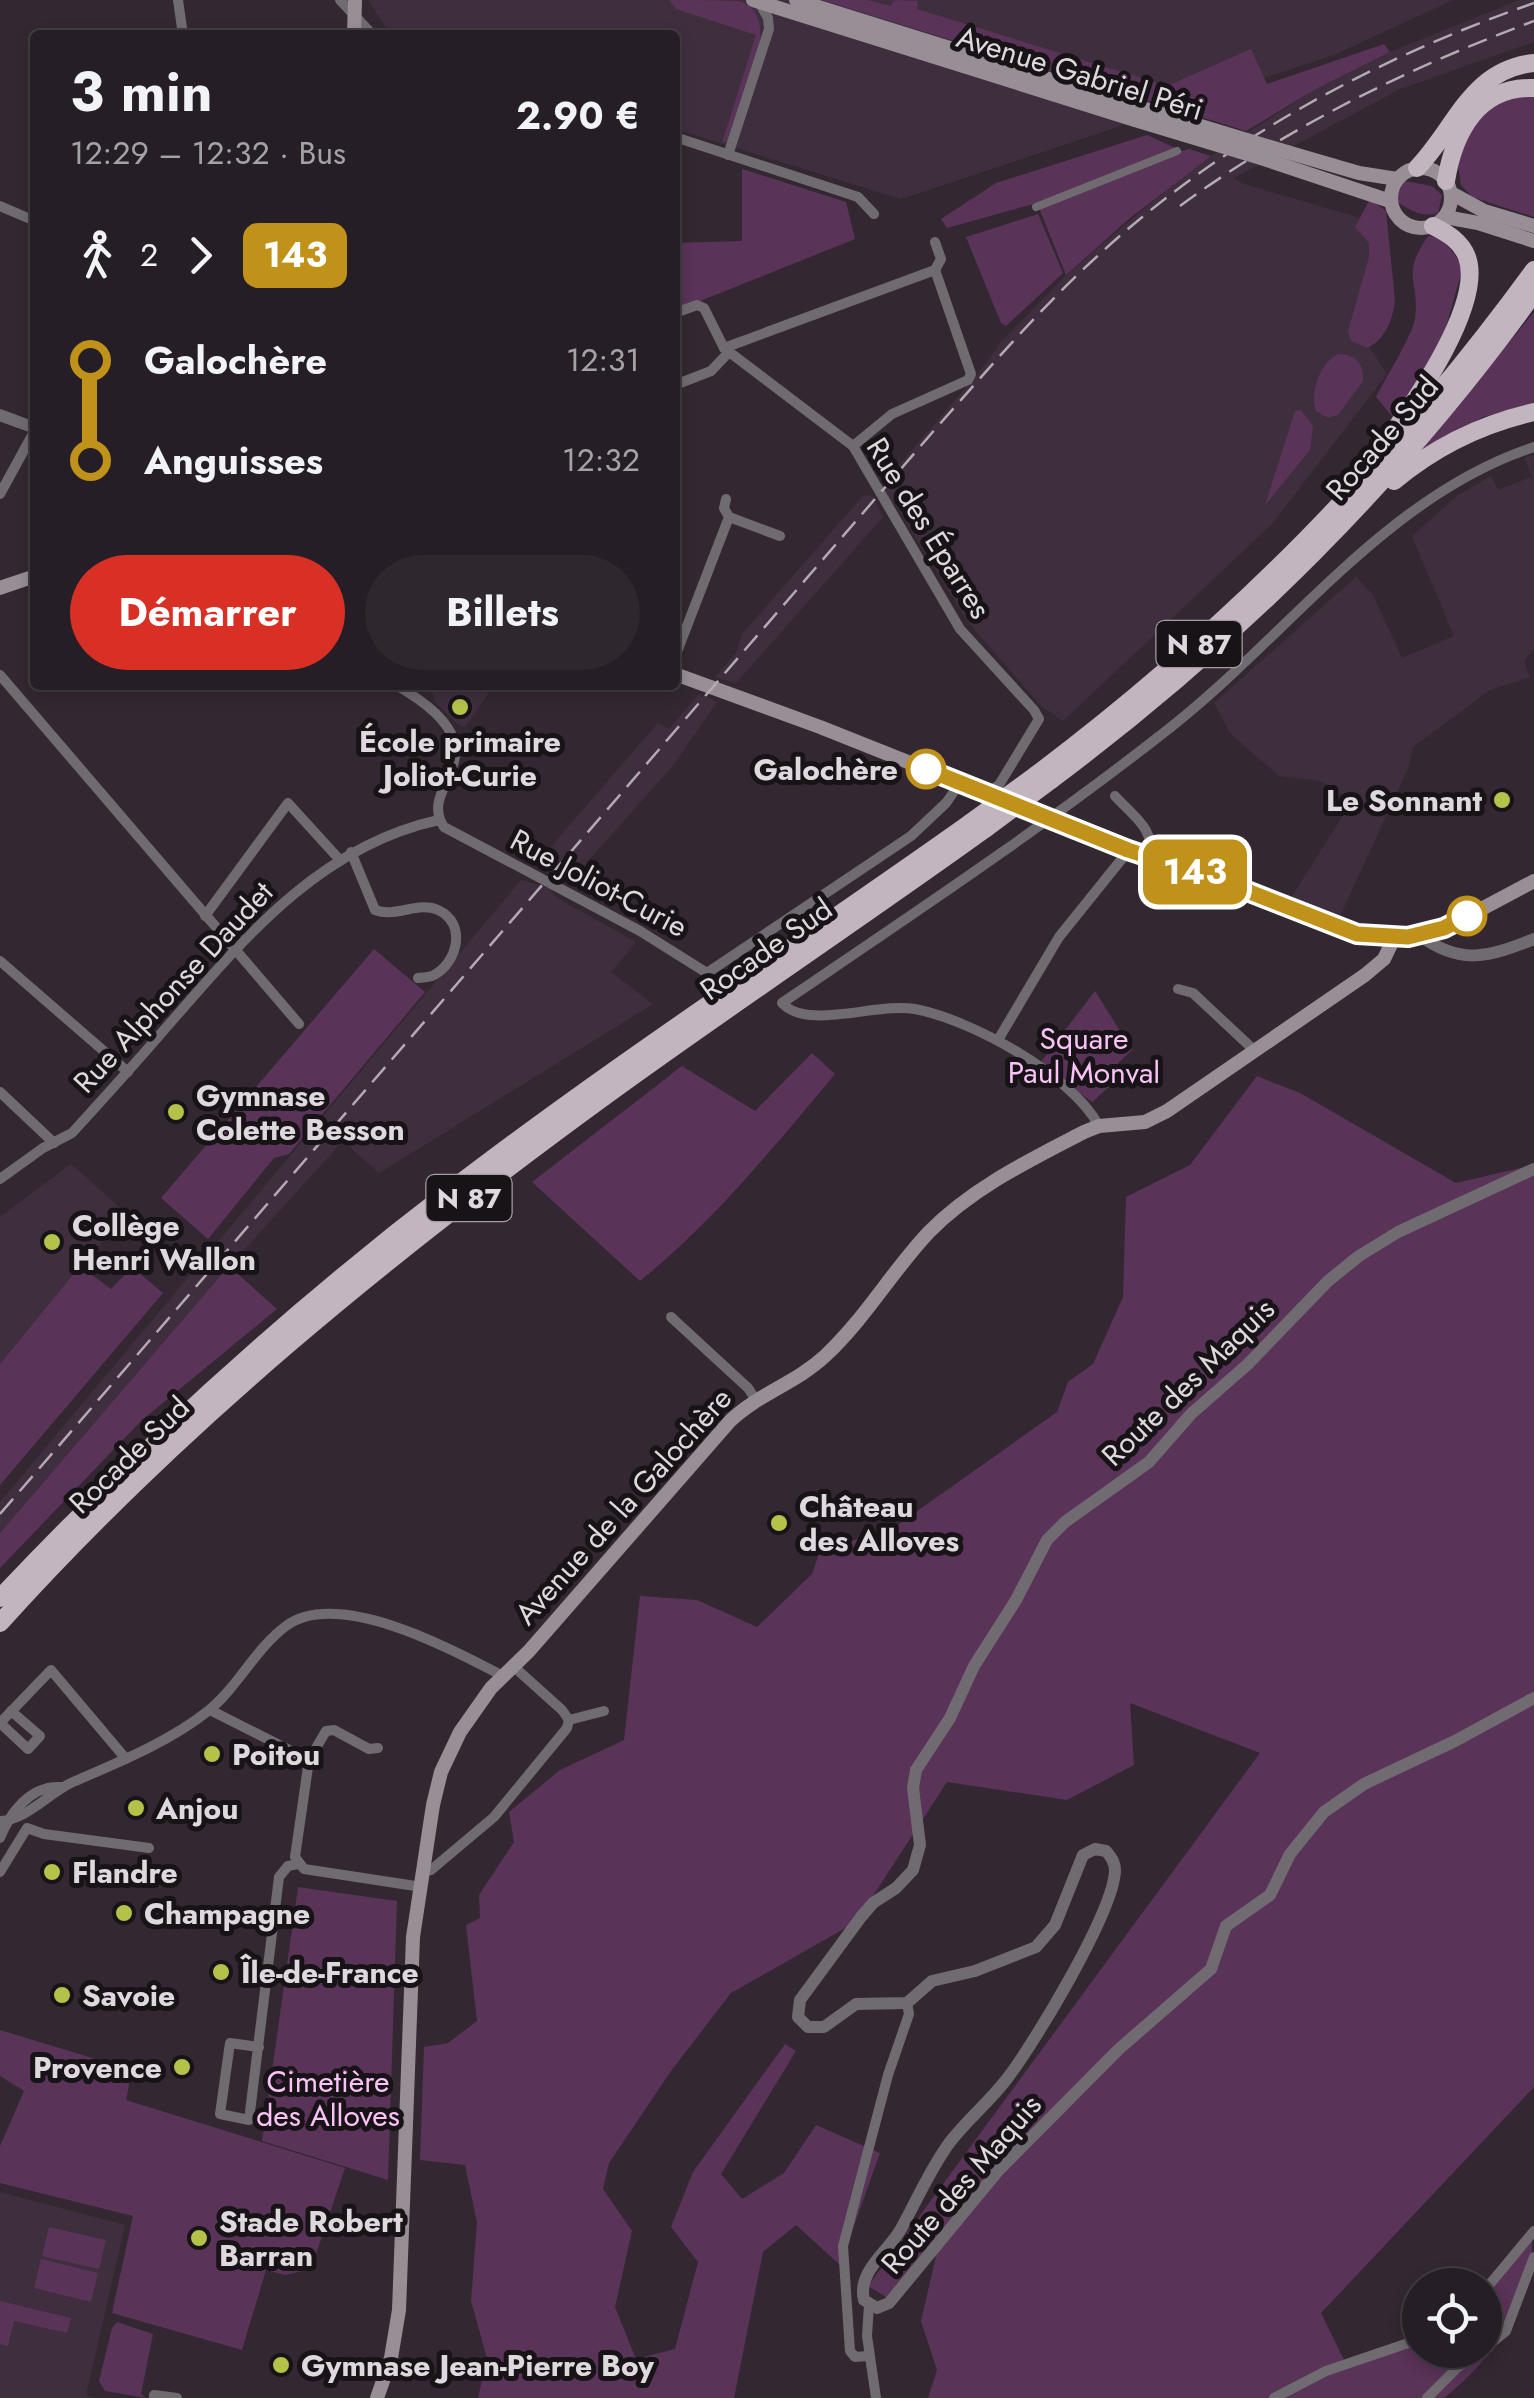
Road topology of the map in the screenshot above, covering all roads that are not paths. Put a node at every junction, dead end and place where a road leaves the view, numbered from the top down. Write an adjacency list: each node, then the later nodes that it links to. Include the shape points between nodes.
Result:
1 (178, 0): 7 (street)
2 (340, 0): 4 (street)
3 (756, 1): 5 (main road, Avenue Gabriel Péri); 6 (street)
4 (355, 6): 8 (street)
5 (794, 6): 6 (street); 15 (main road, Avenue Gabriel Péri, bridge); 17 (main road, Avenue Gabriel Péri, bridge)
6 (769, 29): 13 (street)
7 (182, 30)
8 (369, 30)
9 (1534, 63): 14 (highway, via 1486,80)
10 (1534, 88): 16 (highway, via 1498,94 1470,116 1454,144)
11 (680, 139): 13 (street)
12 (1176, 152): 19 (street)
13 (728, 155): 20 (street, via 858,198)
14 (1417, 168): 15 (main road); 16 (main road, via 1436,172)
15 (1397, 179): 17 (main road)
16 (1448, 187): 22 (main road, via 1449,210); 23 (main road, via 1484,211)
17 (1390, 201): 22 (main road, via 1404,224 1420,229)
18 (0, 206): 21 (street)
19 (1036, 207)
20 (874, 214)
21 (30, 219)
22 (1439, 222): 24 (main road, via 1478,223); 39 (highway, via 1465,252 1466,293 1428,382)
23 (1534, 226)
24 (1534, 241)
25 (935, 242): 26 (street, via 941,258)
26 (935, 270): 30 (street); 36 (street, via 971,374 892,414)
27 (1534, 270): 39 (highway, Rocade Sud / N 87, via 1440,394)
28 (1534, 293): 42 (highway, Rocade Sud / N 87, via 1450,403)
29 (680, 311): 30 (street, Rue des Éparres, via 704,308)
30 (727, 350): 31 (street, via 711,372); 36 (street, Rue des Éparres)
31 (680, 383)
32 (1534, 412): 42 (highway, via 1436,450)
33 (0, 415): 34 (street)
34 (30, 427)
35 (30, 438): 38 (street)
36 (853, 446): 52 (street, Rue des Éparres, via 960,629 1039,720 1000,785)
37 (1534, 447): 54 (street, via 1417,506 1174,725)
38 (0, 494)
39 (1349, 498): 50 (highway, Rocade Sud / N 87, via 1254,594)
40 (726, 500): 41 (street)
41 (729, 517): 43 (street); 46 (street)
42 (1344, 523): 50 (highway, Rocade Sud / N 87, via 1122,726)
43 (780, 536)
44 (30, 578): 45 (main road)
45 (0, 588)
46 (680, 644)
47 (0, 675): 62 (street)
48 (680, 676): 51 (main road)
49 (404, 690): 55 (street, via 439,713 454,737)
50 (1043, 778): 56 (highway, Rocade Sud / N 87, bridge)
51 (960, 782): 52 (main road); 55 (street, Rue Joliot-Curie, via 911,836 707,973)
52 (987, 793): 54 (main road)
53 (1116, 796): 59 (street, via 1150,835)
54 (1050, 817): 57 (main road); 75 (street, via 782,1003 793,1013 820,1016 886,1006 914,1009)
55 (440, 820): 58 (street, Rue Alphonse Daudet)
56 (977, 826): 85 (highway, Rocade Sud / N 87, via 602,1080 390,1238 173,1426); 86 (highway, Rocade Sud / N 87, via 404,1248 180,1442)
57 (1128, 850): 59 (main road); 75 (street, via 1059,936)
58 (351, 852): 60 (street, Rue Alphonse Daudet); 72 (street, via 375,910 433,908 456,927 452,956 434,975)
59 (1148, 857): 65 (main road)
60 (339, 859): 62 (street, via 288,803); 68 (street, Rue Alphonse Daudet)
61 (1534, 881): 63 (main road)
62 (204, 916): 68 (street)
63 (1444, 928): 64 (main road); 69 (street)
64 (1419, 935): 66 (main road); 69 (street)
65 (1365, 936): 66 (main road); 71 (main road, via 1376,951)
66 (1394, 938): 71 (main road, Avenue de la Galochère)
67 (1534, 939): 69 (street, via 1491,954)
68 (234, 950): 74 (street); 77 (street, Rue Alphonse Daudet)
69 (1453, 953)
70 (0, 961): 77 (street)
71 (1375, 967): 76 (main road, Avenue de la Galochère)
72 (418, 978)
73 (1178, 989): 76 (street, via 1193,993)
74 (300, 1024)
75 (998, 1040): 79 (street, via 1070,1091)
76 (1255, 1052): 79 (main road, Avenue de la Galochère, via 1155,1118)
77 (128, 1072): 80 (street, Rue Alphonse Daudet, via 72,1133)
78 (0, 1092): 80 (street)
79 (1099, 1126): 84 (main road, Avenue de la Galochère, via 997,1180 950,1214 825,1356)
80 (54, 1142): 82 (street, Rue Alphonse Daudet)
81 (1534, 1169): 104 (street, Route des Maquis, via 1358,1256 1191,1414 1150,1462 1048,1540 916,1770 920,1846 913,1870 873,1903 797,2009 813,2029 856,2004)
82 (0, 1179)
83 (670, 1317): 84 (street)
84 (756, 1400): 87 (main road, Avenue de la Galochère, via 730,1420)
85 (0, 1598)
86 (0, 1623)
87 (507, 1670): 89 (street, via 408,1633 316,1613 285,1627); 92 (street, Avenue de la Galochère); 101 (main road, Avenue de la Galochère, via 466,1723 441,1772)
88 (1534, 1698): 109 (street, Route des Maquis, via 1354,1790 1324,1812 1290,1854 1270,1894 1226,1926 1211,1969 998,2171 889,2303)
89 (210, 1710): 95 (street); 96 (street)
90 (11, 1711): 93 (street); 93 (street, via 40,1736 28,1749); 95 (street, via 51,1670)
91 (604, 1711): 92 (street)
92 (568, 1720): 101 (street, via 494,1817)
93 (0, 1723)
94 (378, 1748): 96 (street, via 334,1730)
95 (126, 1759): 97 (street, via 51,1787)
96 (309, 1760): 100 (street)
97 (4, 1821): 98 (street)
98 (0, 1838)
99 (148, 1848): 102 (street, via 27,1828)
100 (298, 1864): 103 (street, via 313,1872); 105 (street, via 279,1876)
101 (425, 1871): 103 (main road, Avenue de la Galochère)
102 (0, 1872)
103 (422, 1887): 116 (main road, Avenue de la Galochère, via 412,1958 399,2310)
104 (907, 2003): 109 (street, Route des Maquis, via 932,1981 1036,1947 1055,1925 1083,1855 1095,1849 1108,1853 1112,1886 1074,1968 1020,2061 950,2142 864,2278); 112 (street, via 910,2014 843,2246 850,2350 855,2357)
105 (259, 2046): 105 (street, via 249,2120 220,2114 230,2043)
106 (1534, 2231): 108 (street)
107 (1534, 2257): 110 (street)
108 (1502, 2270)
109 (869, 2306): 112 (street)
110 (1502, 2334)
111 (1402, 2345): 118 (street, via 1326,2371)
112 (868, 2356): 117 (street)
113 (1458, 2368): 119 (street)
114 (154, 2398): 115 (street)
115 (177, 2398)
116 (377, 2398)
117 (876, 2398)
118 (1274, 2398)
119 (1427, 2398)

